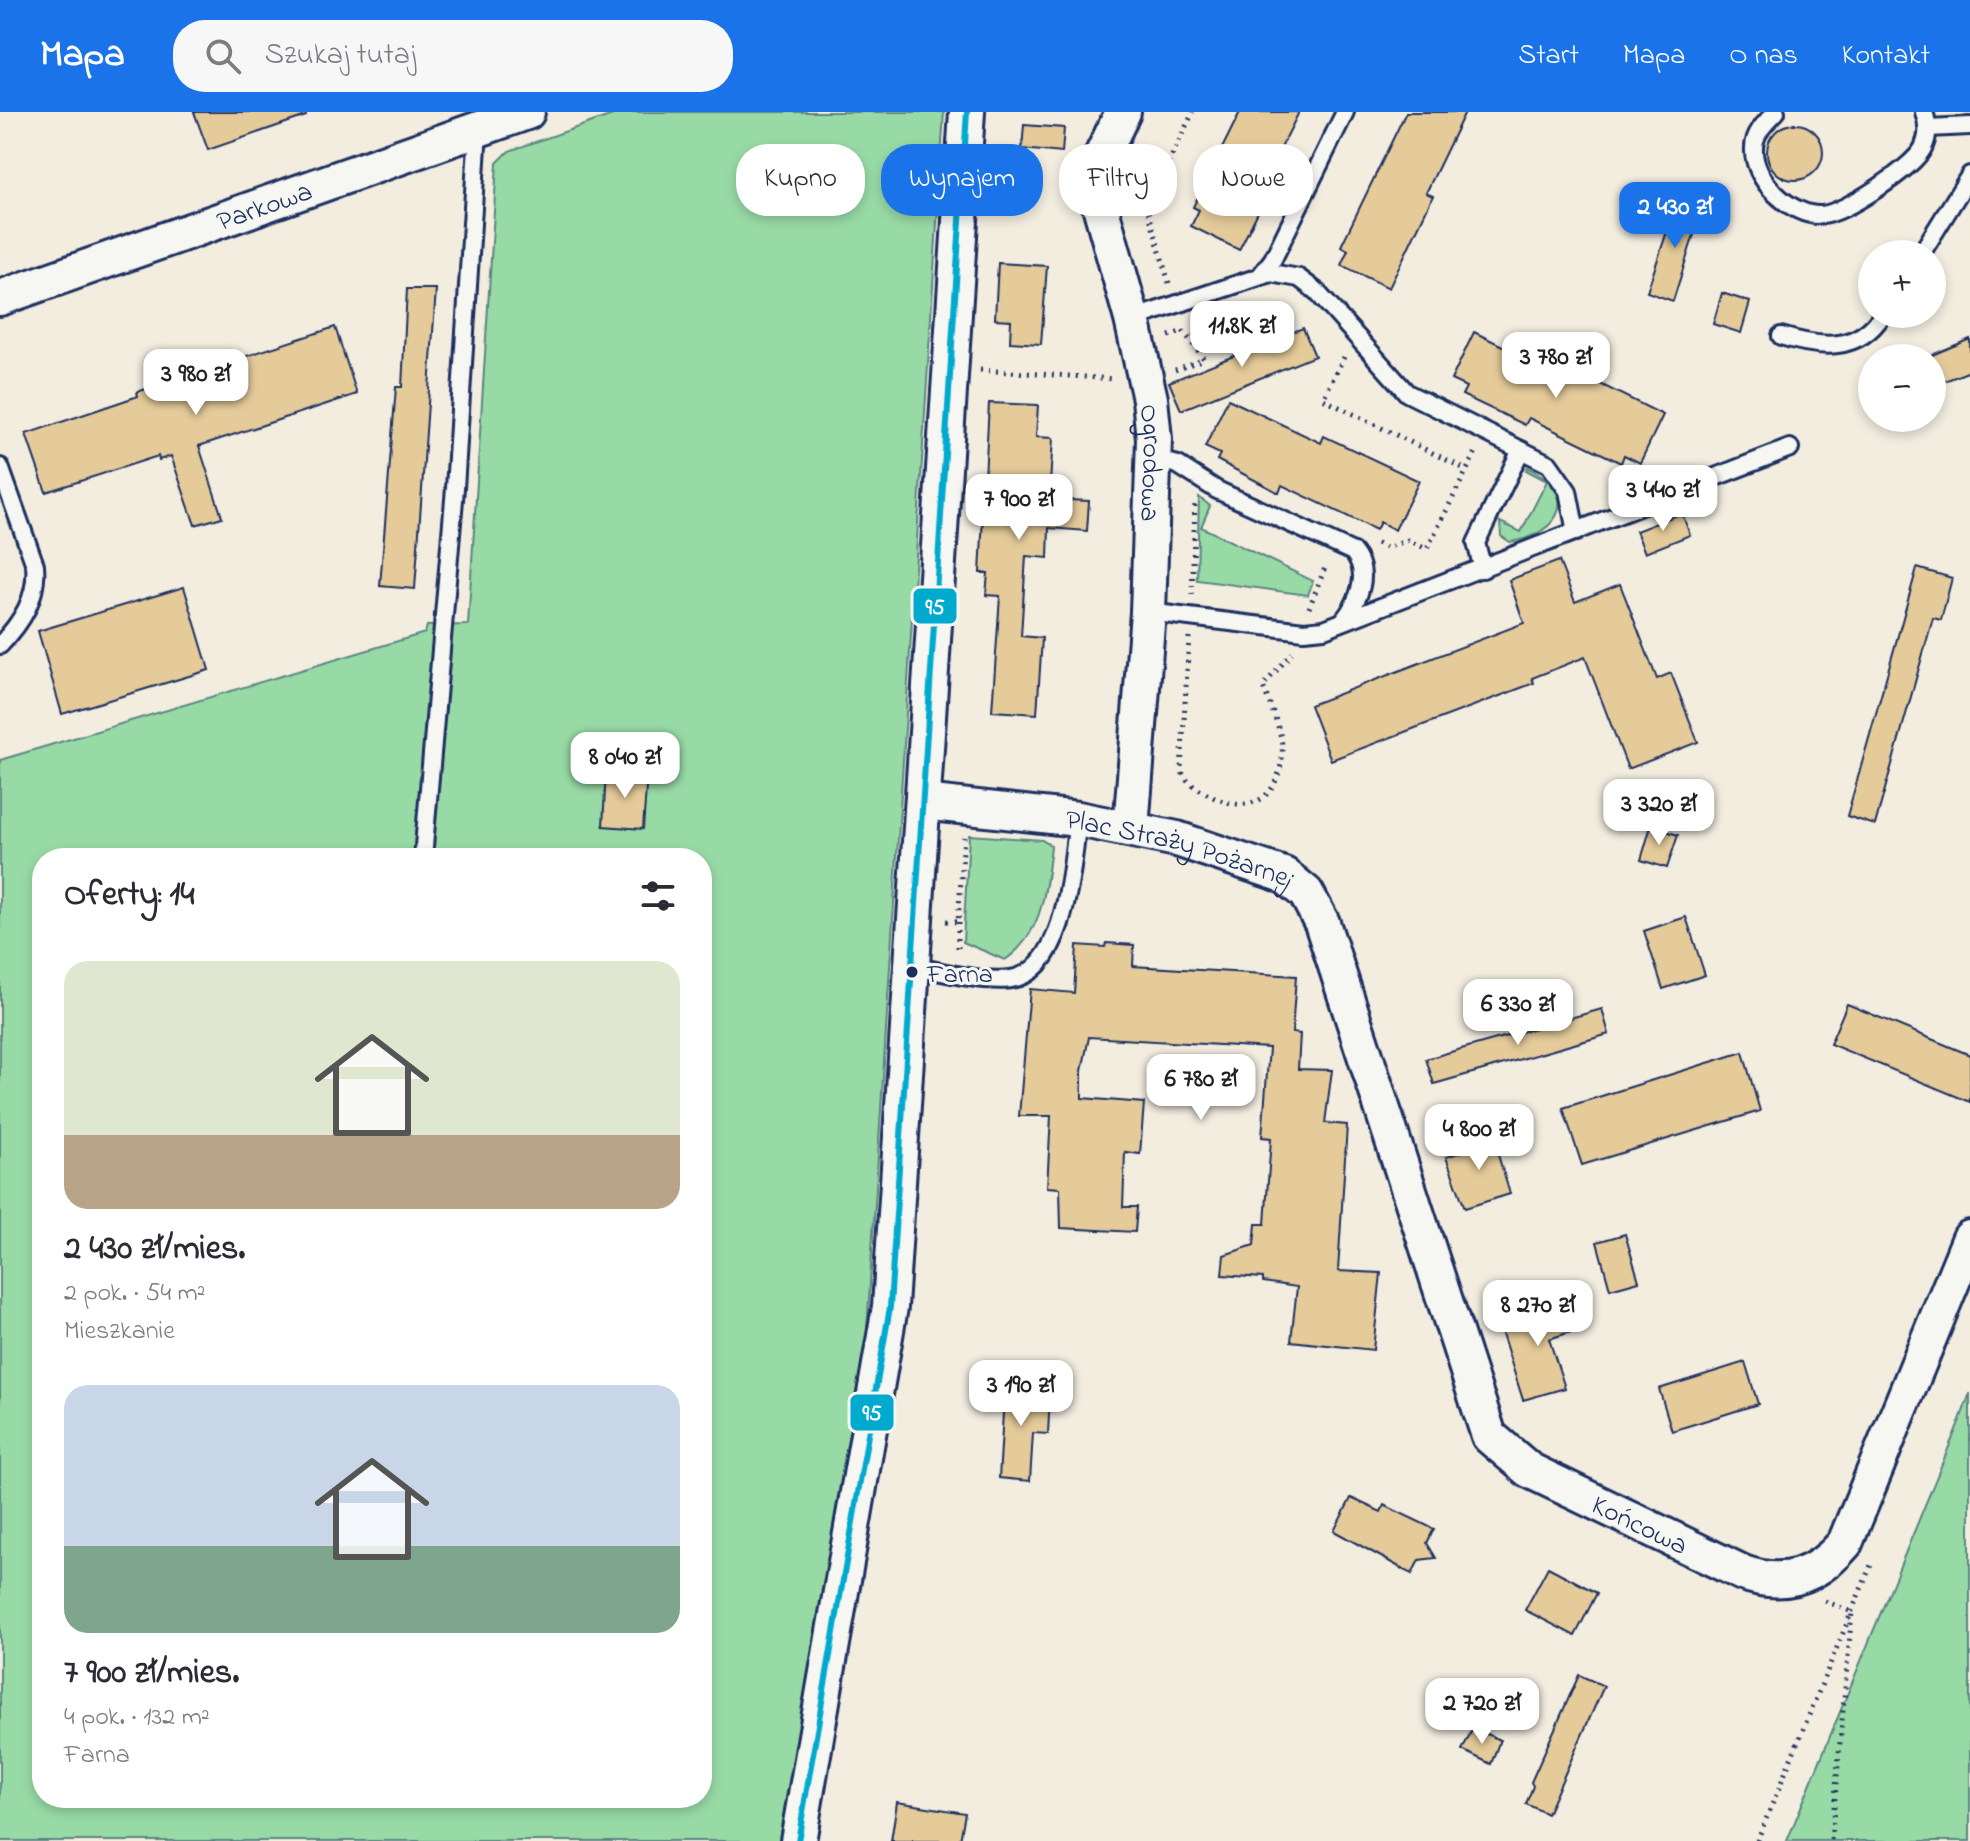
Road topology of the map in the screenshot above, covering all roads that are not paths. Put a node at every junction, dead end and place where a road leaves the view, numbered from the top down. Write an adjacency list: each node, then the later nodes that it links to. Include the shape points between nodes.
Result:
1 (527, 112): 7 (street, Parkowa)
2 (967, 112): 25 (street)
3 (1123, 112): 13 (street, Ogrodowa, via 1098,164 1095,188)
4 (1345, 112): 11 (lane)
5 (1776, 112): 6 (lane, via 1756,138 1758,170 1785,201 1813,215 1838,212 1906,166 1922,150)
6 (1926, 120): 8 (lane)
7 (478, 121): 12 (street, Parkowa); 28 (lane, via 455,488)
8 (1970, 126)
9 (1970, 175): 10 (lane)
10 (1930, 240)
11 (1260, 276): 13 (lane); 17 (lane, via 1280,273 1299,278 1407,393)
12 (0, 298)
13 (1132, 319): 18 (street, Ogrodowa, via 1150,399)
14 (1872, 328): 15 (lane, via 1834,347)
15 (1781, 336)
16 (1790, 448): 20 (lane)
17 (1521, 450): 20 (lane, via 1549,464 1563,481); 21 (lane, via 1476,543)
18 (1154, 459): 22 (street, Ogrodowa); 23 (lane, via 1178,465 1217,490 1353,552 1363,581)
19 (0, 467): 24 (lane, via 37,581 28,609)
20 (1576, 532): 21 (lane)
21 (1483, 569): 23 (lane)
22 (1148, 612): 23 (lane, via 1304,631); 27 (street, Ogrodowa)
23 (1343, 621)
24 (0, 645)
25 (923, 802): 26 (street, Plac Straży Pożarnej); 29 (street)
26 (1078, 819): 27 (street, Plac Straży Pożarnej); 29 (lane, via 1061,921 1035,966 1010,979)
27 (1131, 828): 31 (street, Plac Straży Pożarnej, via 1271,869 1306,893 1328,941 1483,1423)
28 (424, 848)
29 (913, 967): 32 (street, via 885,1344)
30 (1970, 1238): 31 (street, Końcowa, via 1850,1534 1819,1568 1775,1581 1743,1573)
31 (1510, 1457)
32 (798, 1841)

